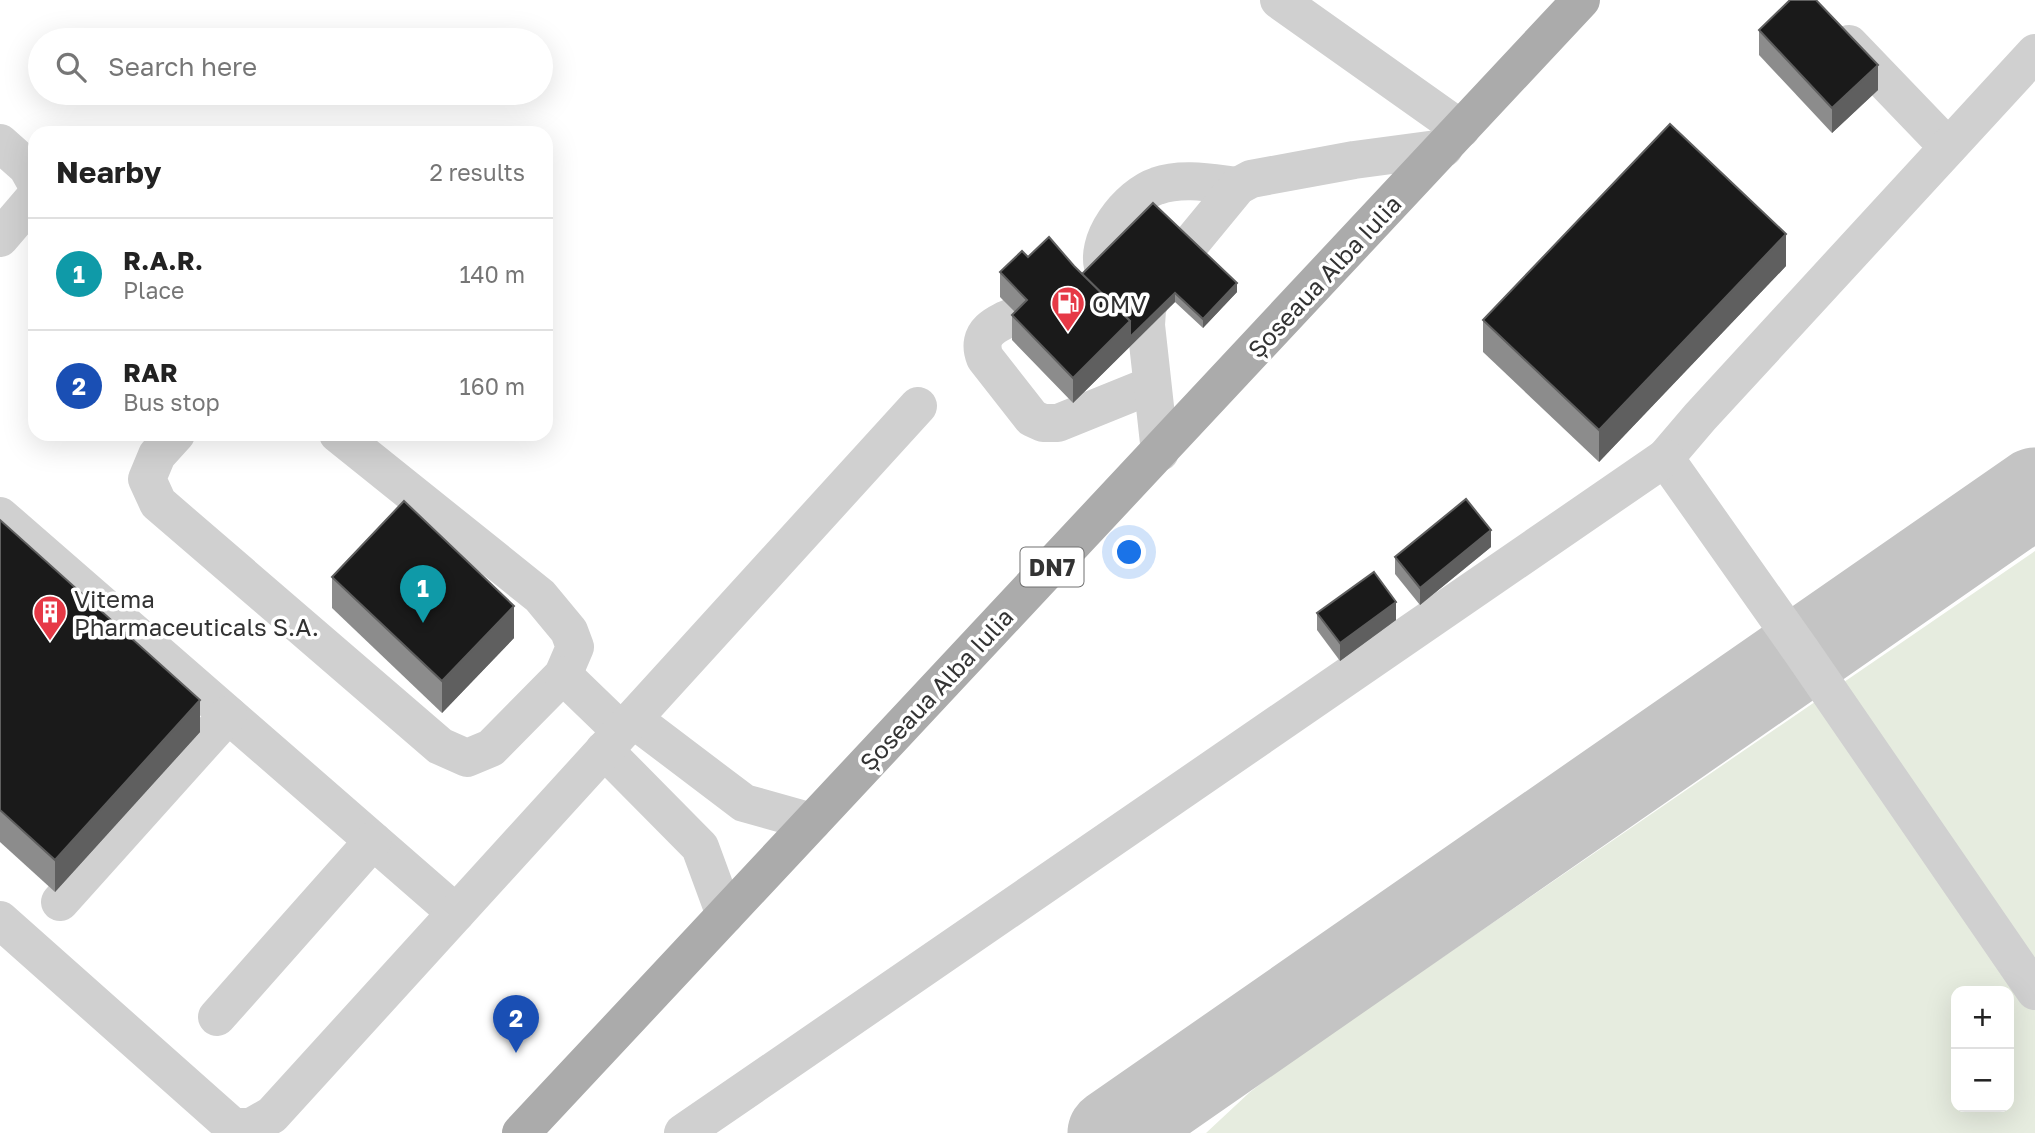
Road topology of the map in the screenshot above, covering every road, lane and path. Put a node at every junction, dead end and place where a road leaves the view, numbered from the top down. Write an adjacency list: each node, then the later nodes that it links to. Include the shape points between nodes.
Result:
1 (1279, 0): 5 (street)
2 (1581, 0): 5 (main road, Șoseaua Alba Iulia / DN7)
3 (1849, 44): 7 (street)
4 (2035, 53): 7 (street)
5 (1453, 138): 9 (street, via 1251,179); 18 (main road, Șoseaua Alba Iulia / DN7)
6 (0, 143): 8 (street)
7 (1948, 147): 19 (street)
8 (28, 169)
9 (1238, 186): 12 (street, via 1177,260); 12 (street, via 1177,181 1154,186 1124,210 1103,240 1102,264 1089,282)
10 (28, 205): 11 (street)
11 (0, 238)
12 (1147, 310): 14 (street)
13 (1017, 315): 14 (street, via 988,331 981,348 1032,418 1058,423)
14 (1152, 385): 18 (street)
15 (918, 407): 23 (street)
16 (170, 441): 21 (street, via 147,479 158,503 440,746 467,758 491,748)
17 (347, 441): 21 (street, via 540,596 569,631 575,647)
18 (1160, 452): 24 (main road, Șoseaua Alba Iulia / DN7)
19 (1665, 458): 30 (street); 33 (street)
20 (0, 516): 22 (street)
21 (563, 675): 23 (street)
22 (228, 715): 25 (street); 26 (street)
23 (619, 733): 24 (street, via 744,803); 27 (street); 28 (street, via 700,847)
24 (812, 822): 28 (main road, Șoseaua Alba Iulia / DN7)
25 (373, 841): 27 (street); 31 (street)
26 (60, 902)
27 (456, 913): 29 (street, via 272,1115 251,1127 233,1127)
28 (725, 915): 32 (main road, Șoseaua Alba Iulia / DN7)
29 (0, 920)
30 (2035, 991)
31 (217, 1017)
32 (521, 1133)
33 (683, 1133)

